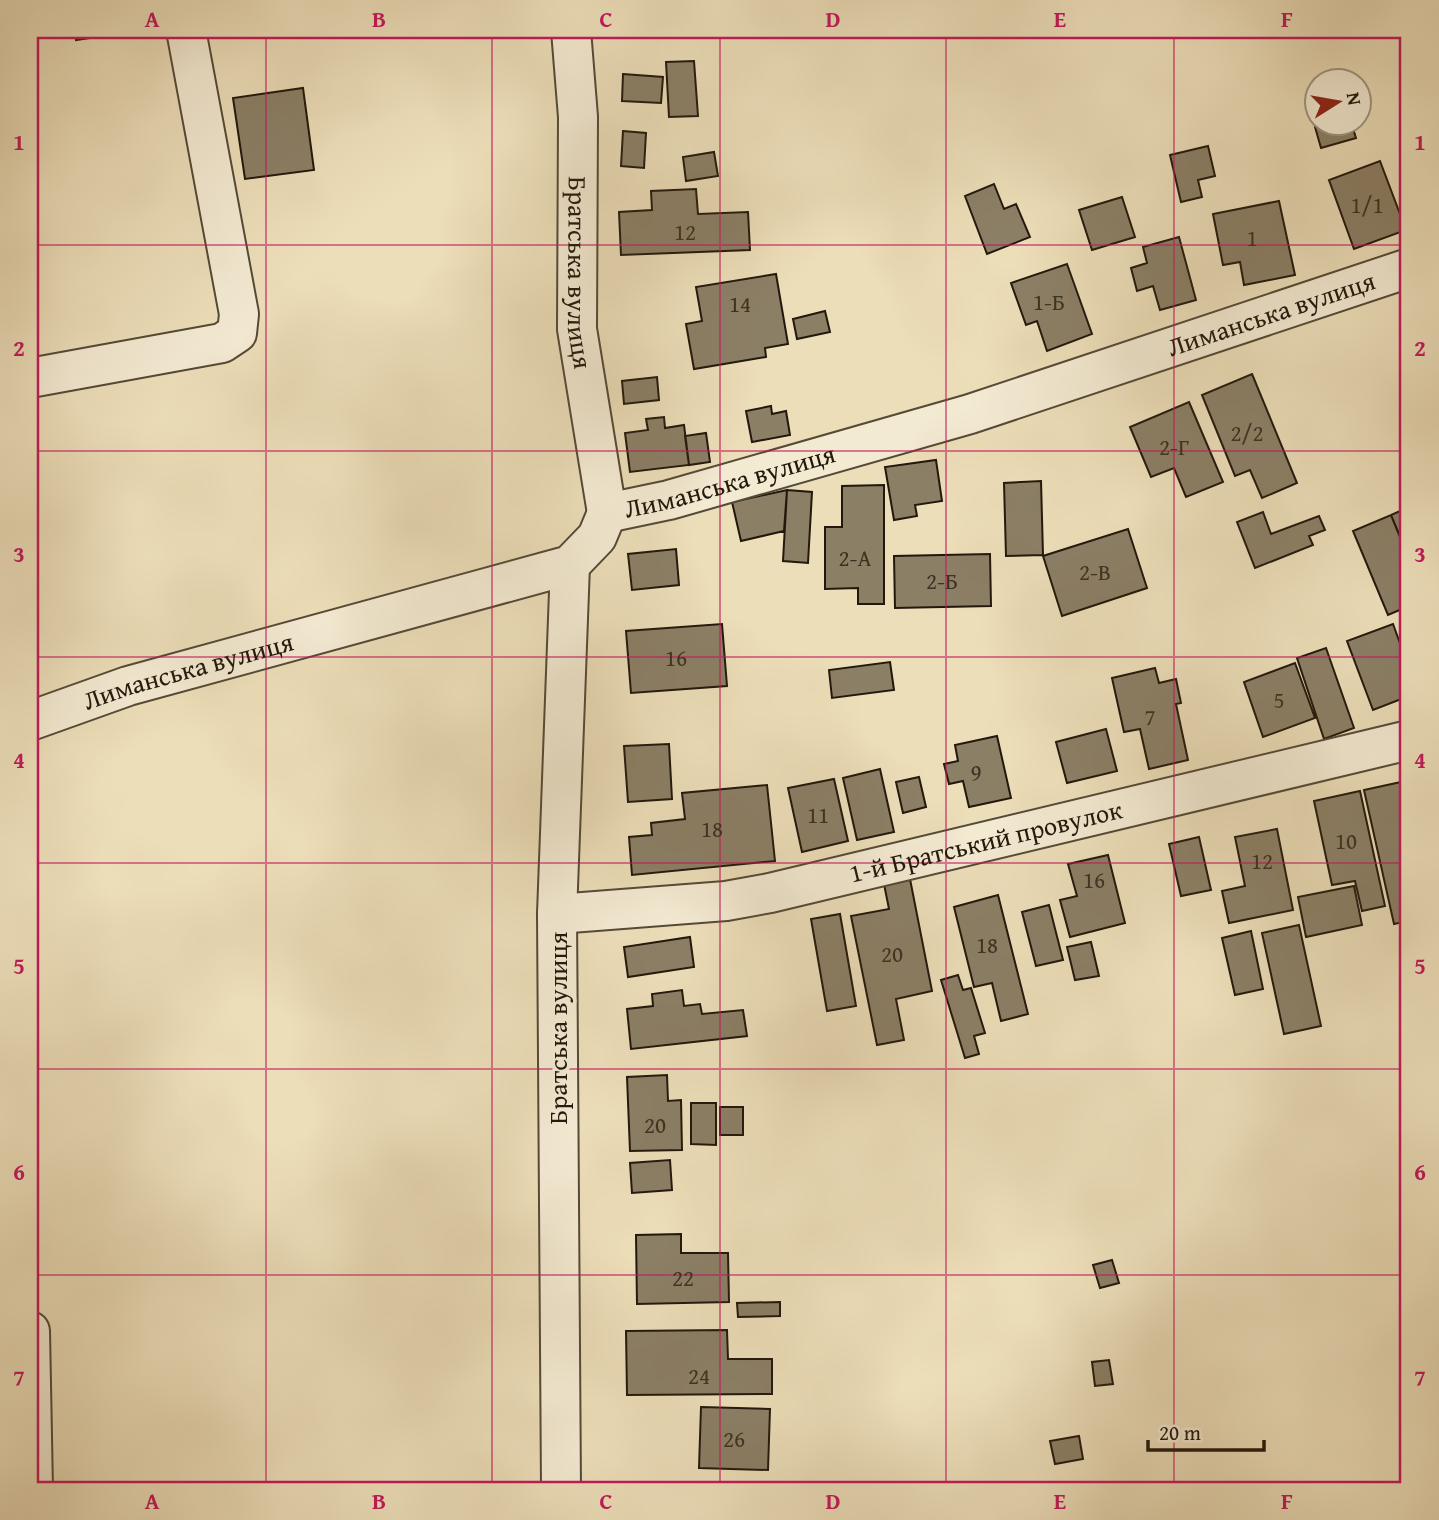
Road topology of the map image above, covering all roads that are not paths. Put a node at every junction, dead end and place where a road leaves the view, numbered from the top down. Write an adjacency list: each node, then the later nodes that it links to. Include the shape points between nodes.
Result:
1 (186, 30): 4 (street, via 239,314 237,333 222,343)
2 (571, 30): 5 (street, Братська вулиця, via 578,117 578,328)
3 (1409, 268): 5 (street, Лиманська вулиця, via 970,414)
4 (30, 378)
5 (607, 513): 6 (street, Лиманська вулиця, via 597,537)
6 (570, 565): 7 (street, Лиманська вулиця, via 128,686); 9 (street, Братська вулиця)
7 (30, 721)
8 (1409, 740): 9 (street, 1-й Братський провулок, via 791,889 726,901)
9 (557, 914): 12 (street, Братська вулиця)
10 (30, 1331): 11 (street)
11 (33, 1490)
12 (561, 1490)

